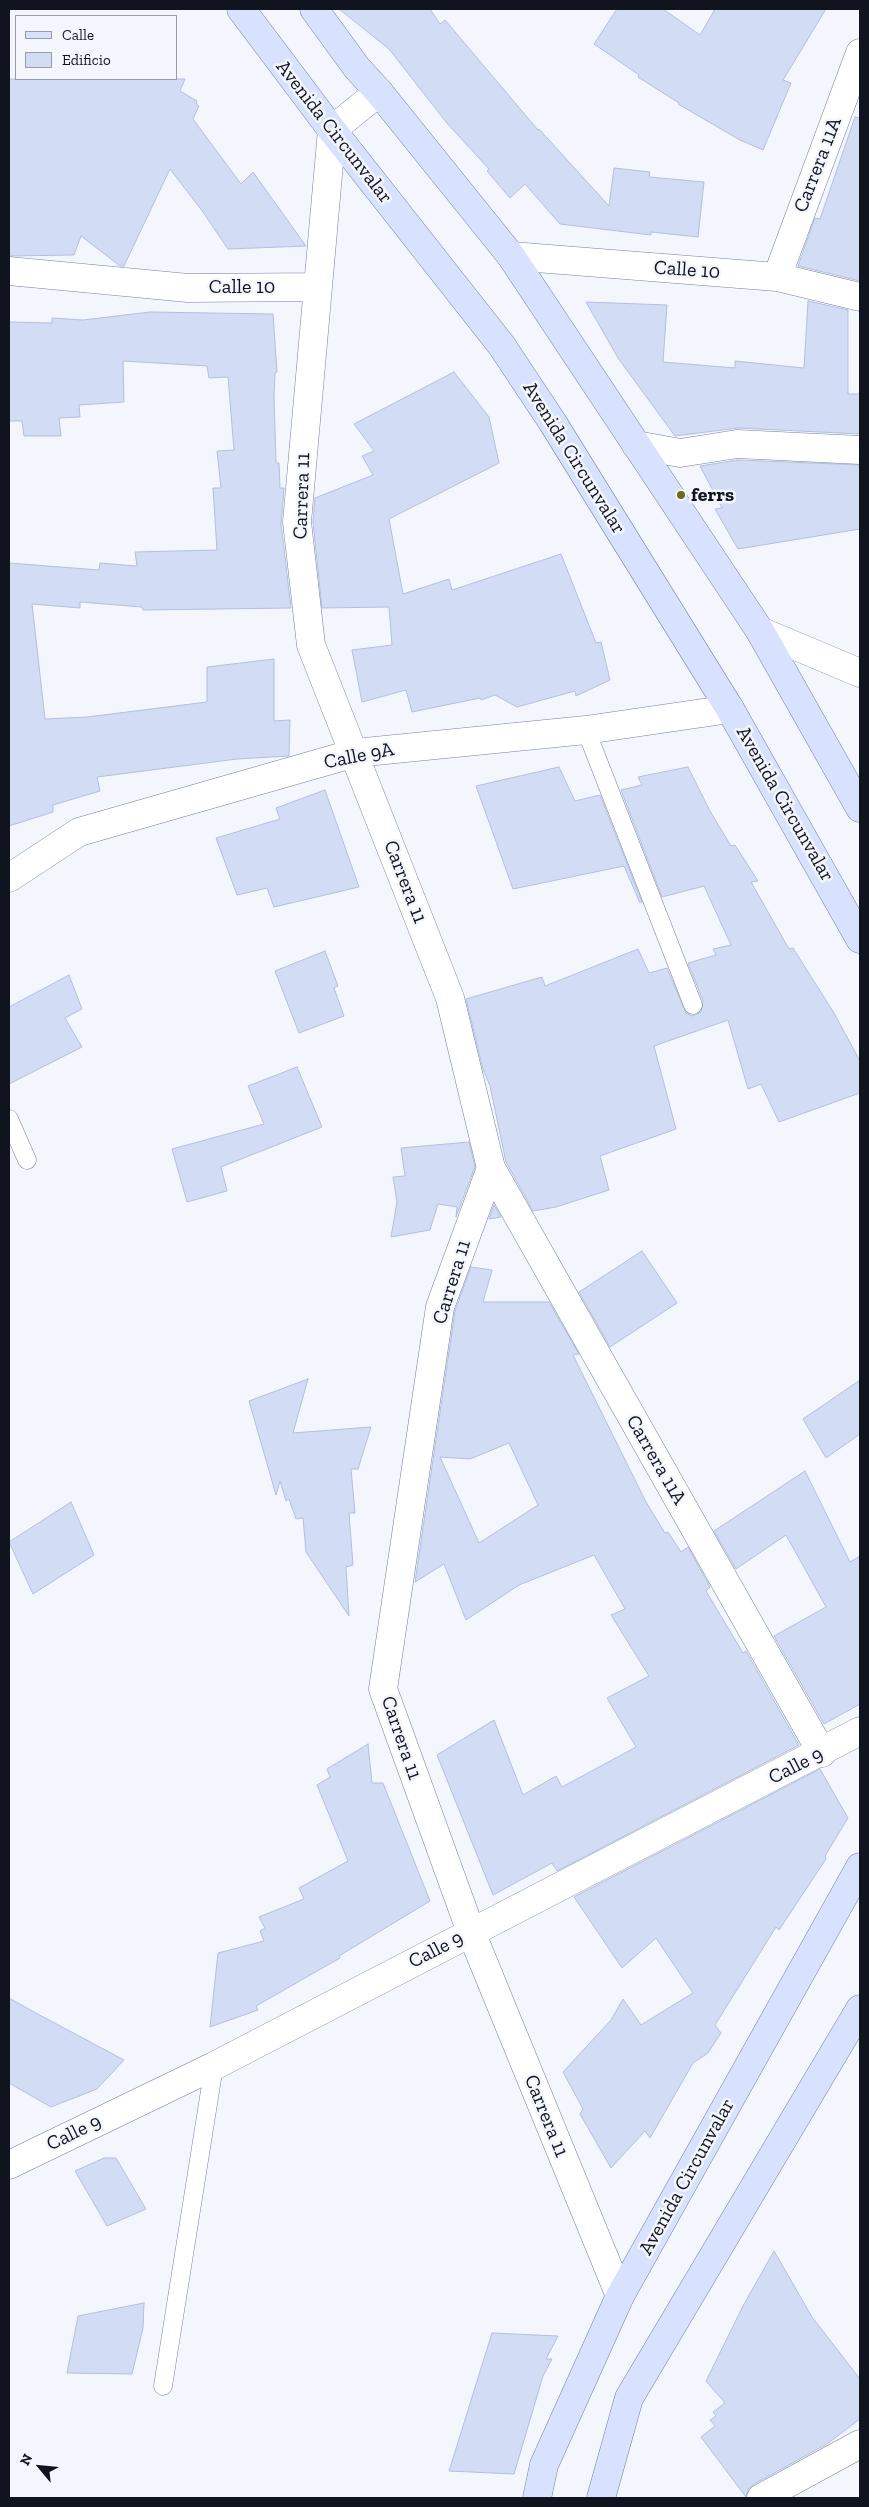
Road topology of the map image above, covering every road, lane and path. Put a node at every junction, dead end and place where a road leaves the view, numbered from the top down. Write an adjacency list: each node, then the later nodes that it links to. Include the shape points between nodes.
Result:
1 (241, 9): 5 (main road, Avenida Circunvalar)
2 (314, 9): 4 (main road, via 357,68)
3 (860, 53): 8 (street, Carrera 11A)
4 (379, 92): 5 (street); 6 (main road)
5 (332, 130): 9 (street); 15 (main road, Avenida Circunvalar, via 507,354 554,423)
6 (511, 256): 8 (street, Calle 10); 11 (main road)
7 (9, 271): 9 (street, Calle 10, via 188,288)
8 (777, 277): 10 (street, Calle 10)
9 (318, 287): 17 (street, Carrera 11, via 297,522 311,645)
10 (860, 297)
11 (636, 445): 12 (street, via 680,453 737,444); 13 (main road)
12 (860, 450)
13 (760, 632): 14 (street); 18 (main road)
14 (860, 673)
15 (730, 709): 16 (street, Calle 9A); 20 (main road, Avenida Circunvalar)
16 (586, 730): 17 (street, Calle 9A); 21 (lane)
17 (355, 753): 19 (street, Calle 9A, via 79,832); 24 (street, Carrera 11, via 450,998)
18 (860, 808)
19 (9, 878)
20 (860, 938)
21 (692, 1005)
22 (9, 1119): 23 (lane)
23 (27, 1160)
24 (491, 1168): 26 (street, Carrera 11A); 28 (street, Carrera 11, via 440,1307 384,1690)
25 (860, 1731): 26 (street, Calle 9)
26 (822, 1753): 28 (street, Calle 9)
27 (860, 1867): 32 (main road, Avenida Circunvalar)
28 (471, 1932): 30 (street, Calle 9); 32 (street, Carrera 11)
29 (860, 2009): 36 (main road, via 629,2398)
30 (214, 2066): 31 (street, Calle 9); 33 (lane)
31 (9, 2165)
32 (620, 2296): 35 (main road, Avenida Circunvalar, via 544,2465)
33 (163, 2386)
34 (860, 2444): 37 (street)
35 (538, 2498)
36 (601, 2498)
37 (761, 2498)

